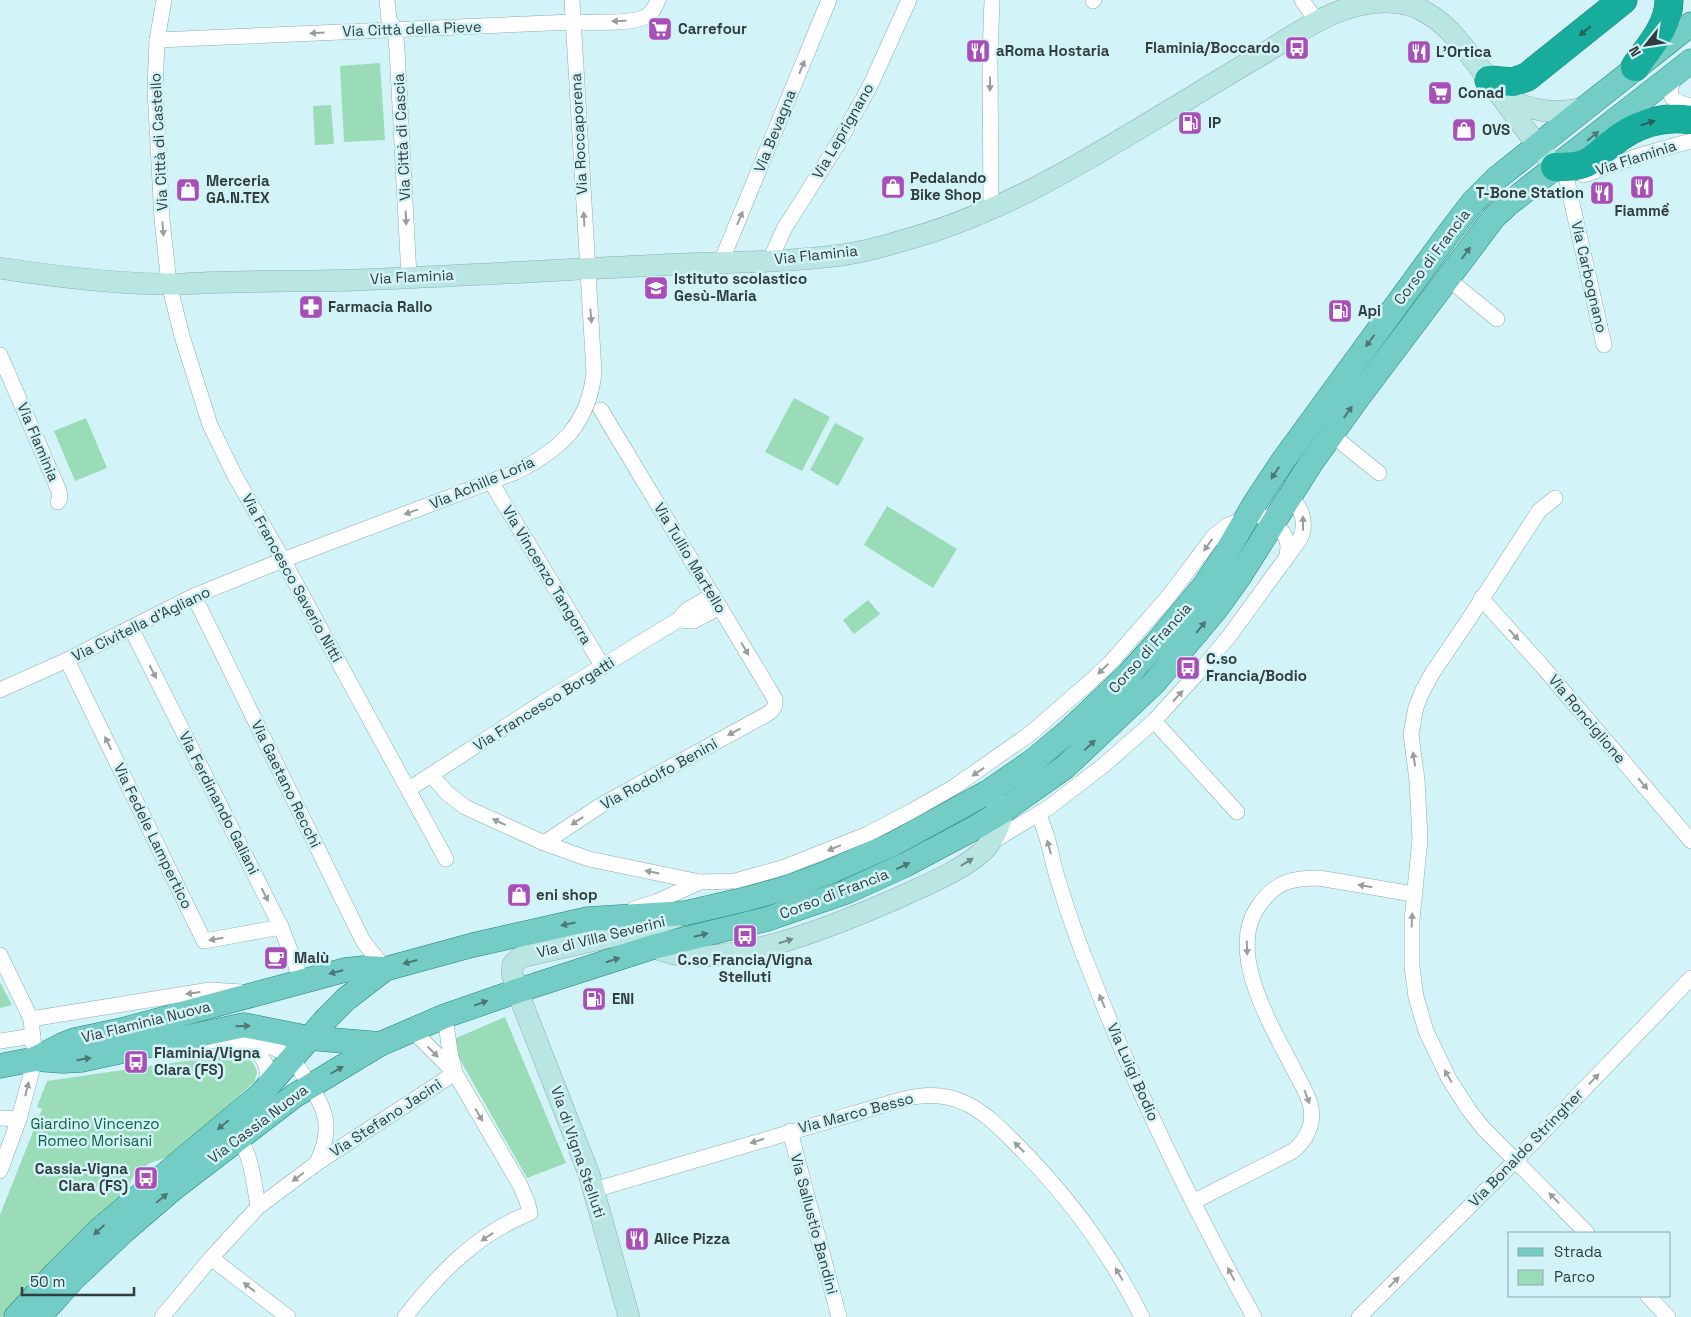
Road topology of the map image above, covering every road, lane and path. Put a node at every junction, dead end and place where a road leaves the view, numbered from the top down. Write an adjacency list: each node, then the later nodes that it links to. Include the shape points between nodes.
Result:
1 (164, 0): 15 (street, Via Città di Castello)
2 (387, 0): 14 (street, Via Città di Cascia, via 388,16)
3 (572, 0): 11 (street, Via Roccaporena)
4 (658, 0): 11 (street, Via Città della Pieve, one-way to 11, via 652,11 635,20)
5 (829, 0): 27 (street, Via Bevagna, one-way to 5)
6 (909, 0): 26 (street, Via Leprignano, via 871,84 784,229)
7 (992, 0): 25 (street, one-way to 25)
8 (1302, 0): 12 (street)
9 (1623, 0): 18 (highway, one-way to 18, via 1527,77)
10 (1670, 0): 17 (highway, via 1664,24)
11 (573, 22): 14 (street, Via Città della Pieve); 29 (street, Via Roccaporena, one-way to 11)
12 (1317, 22): 18 (street, Via Flaminia, via 1367,4 1394,2 1417,8 1433,17 1460,42); 25 (street, Via Flaminia, via 1122,138)
13 (1691, 24): 17 (main road, Corso di Francia)
14 (396, 29): 15 (street, Via Città della Pieve, one-way to 15); 30 (street, Via Città di Cascia, one-way to 30)
15 (157, 40): 32 (street, Via Città di Castello, one-way to 32, via 155,88)
16 (1685, 66): 19 (street, via 1670,93 1678,103); 24 (main road, Corso di Francia, one-way to 16)
17 (1635, 67): 20 (main road, Corso di Francia)
18 (1496, 89): 20 (street, via 1526,107 1544,112); 23 (street, Via Flaminia)
19 (1691, 106)
20 (1585, 108): 23 (main road, Corso di Francia)
21 (1691, 120): 24 (highway, one-way to 21, via 1593,159 1622,135 1639,126 1670,118)
22 (1691, 141): 24 (street, Via Flaminia)
23 (1538, 146): 24 (street, Via Flaminia); 43 (main road, Corso di Francia, one-way to 43, via 1497,178 1465,212 1287,454)
24 (1561, 174): 31 (main road, Corso di Francia, one-way to 24, via 1498,212); 34 (street, Via Carbognano)
25 (991, 210): 26 (street, Via Flaminia, via 932,232 860,252)
26 (770, 260): 27 (street, Via Flaminia)
27 (721, 262): 29 (street, Via Flaminia)
28 (0, 268): 32 (street, Via Flaminia, via 75,278)
29 (587, 268): 30 (street, Via Flaminia); 39 (street, Via Achille Loria, one-way to 39, via 594,372 584,411 566,439 549,453)
30 (409, 277): 32 (street, Via Flaminia)
31 (1447, 278): 33 (street); 37 (main road, Corso di Francia, one-way to 31)
32 (169, 284): 46 (street, Via Francesco Saverio Nitti, via 210,425)
33 (1497, 319)
34 (1604, 345)
35 (0, 355): 42 (street, Via Flaminia, via 59,491)
36 (601, 410): 49 (street, Via Tullio Martello)
37 (1332, 435): 38 (street); 40 (main road, Corso di Francia)
38 (1379, 473)
39 (491, 482): 46 (street, Via Achille Loria, one-way to 46); 52 (street, Via Vincenzo Tangorra)
40 (1290, 495): 44 (main road, Corso di Francia); 45 (street, Corso di Francia, one-way to 40, via 1304,527 1301,511)
41 (1554, 498): 48 (street, via 1538,511)
42 (58, 502)
43 (1247, 518): 44 (street, via 1258,515); 56 (street, Corso di Francia, one-way to 56, via 1224,527 1214,536 1168,597 1111,662); 57 (main road, Corso di Francia, via 1216,569 1157,643 1103,699)
44 (1273, 523): 45 (street, via 1284,534 1288,546); 60 (main road, Corso di Francia, one-way to 44, via 1121,715 1173,662 1231,590)
45 (1286, 559): 55 (street, Corso di Francia, one-way to 45, via 1230,635)
46 (283, 560): 47 (street, Via Civitella d'Agliano); 62 (street, Via Francesco Saverio Nitti)
47 (194, 596): 50 (street, Via Civitella d'Agliano); 78 (street, Via Gaetano Recchi, via 363,941)
48 (1481, 598): 67 (street, Via Ronciglione, one-way to 67); 72 (street, one-way to 48, via 1420,839 1413,720 1433,672)
49 (716, 601): 52 (street, Via Francesco Borgatti, via 694,621 678,620); 54 (street, Via Tullio Martello, one-way to 54, via 775,699)
50 (131, 628): 51 (street, Via Civitella d'Agliano); 75 (street, Via Ferdinando Galiani, one-way to 75)
51 (67, 660): 53 (street, Via Civitella d'Agliano); 75 (street, Via Fedele Lampertico, one-way to 51, via 204,941)
52 (603, 667): 59 (street, Via Francesco Borgatti)
53 (0, 690)
54 (775, 707): 68 (street, Via Rodolfo Benini, one-way to 68, via 604,804)
55 (1154, 721): 58 (street, Corso di Francia); 65 (street)
56 (1032, 734): 57 (street, via 1028,749); 61 (street, Corso di Francia, one-way to 61)
57 (1033, 761): 60 (street, via 1040,771); 63 (main road, Corso di Francia)
58 (1104, 765): 60 (street, Corso di Francia); 66 (street, Corso di Francia)
59 (432, 776): 62 (street, Via Francesco Borgatti); 68 (street, one-way to 59, via 465,807)
60 (1052, 776): 64 (main road, Corso di Francia)
61 (954, 787): 63 (street); 71 (street, Corso di Francia, one-way to 71, via 877,829 779,869 735,881)
62 (409, 789): 70 (street, Via Francesco Saverio Nitti)
63 (988, 792): 64 (street); 73 (main road, Corso di Francia, via 852,863 783,889)
64 (1003, 811): 66 (street, via 1019,810); 69 (street, Corso di Francia); 76 (main road, Corso di Francia, one-way to 64, via 767,919 846,892 922,856)
65 (1237, 812)
66 (1038, 815): 69 (street, Corso di Francia); 105 (street, Via Luigi Bodio, one-way to 66, via 1095,986)
67 (1691, 841)
68 (544, 843): 71 (street, one-way to 68, via 589,859)
69 (989, 844): 76 (street, Corso di Francia, one-way to 69, via 671,954 700,956 772,946 840,922 912,891 963,865)
70 (446, 859)
71 (700, 882): 74 (street, Via di Villa Severini, via 656,902)
72 (1414, 894): 101 (street, one-way to 72, via 1483,1128 1470,1110 1445,1070 1426,1030 1416,997 1412,966); 105 (street, one-way to 105, via 1304,877 1280,885 1258,906 1247,934 1250,972 1306,1092 1312,1120 1305,1138 1293,1151)
73 (686, 913): 74 (main road, Via di Villa Severini); 81 (street, Via di Villa Severini, via 636,931 521,957 513,967)
74 (594, 919): 78 (main road, Via di Villa Severini, one-way to 78, via 473,945)
75 (281, 927): 80 (street, Via Ferdinando Galiani)
76 (653, 947): 81 (main road, Corso di Francia, one-way to 76)
77 (0, 955): 84 (street)
78 (385, 969): 80 (main road, Via Flaminia Nuova, one-way to 80, via 355,968); 86 (main road, Via Cassia Nuova, via 346,999)
79 (1691, 978): 101 (street, Via Bonaldo Stringher, one-way to 79)
80 (302, 981): 82 (main road, Via Flaminia Nuova)
81 (517, 991): 83 (main road, Via Cassia Nuova, one-way to 81); 104 (street, Via di Vigna Stelluti)
82 (259, 992): 84 (street, Via Flaminia Nuova, one-way to 84, via 210,990); 91 (main road, Via Flaminia Nuova, via 62,1045)
83 (445, 1016): 85 (main road, Via Cassia Nuova); 94 (street, Via Stefano Jacini)
84 (31, 1019): 91 (street)
85 (412, 1030): 89 (main road, Via Cassia Nuova); 94 (street, Via Stefano Jacini, one-way to 94)
86 (309, 1038): 87 (main road, Via Flaminia Nuova, one-way to 86, via 244,1025); 89 (main road, Via Flaminia Nuova); 92 (main road, Via Cassia Nuova)
87 (178, 1039): 90 (street, Via Flaminia Nuova); 91 (main road, Via Flaminia Nuova, one-way to 87, via 63,1061 81,1060)
88 (0, 1041): 91 (street, Via Flaminia Nuova)
89 (380, 1044): 95 (main road, Via Cassia Nuova, one-way to 89)
90 (249, 1045): 92 (street, Via Flaminia Nuova, via 271,1047); 96 (street, via 260,1054 266,1066 267,1080)
91 (34, 1048): 93 (main road, Via Flaminia Nuova); 98 (street, one-way to 91)
92 (290, 1060): 95 (street, Via Flaminia Nuova); 96 (main road, Via Cassia Nuova)
93 (0, 1066)
94 (455, 1073): 102 (street, Via Stefano Jacini); 114 (street, Via Stefano Jacini, one-way to 114, via 520,1185 530,1213 513,1220 462,1256 436,1279)
95 (310, 1085): 100 (main road, Via Cassia Nuova); 102 (street, Via Stefano Jacini, via 324,1109 326,1126 325,1141)
96 (261, 1094): 110 (main road, Via Cassia Nuova, one-way to 110, via 99,1230)
97 (0, 1118): 98 (street)
98 (19, 1119): 103 (street)
99 (790, 1131): 104 (street, Via Marco Besso, one-way to 104); 116 (street, Via Sallustio Bandini); 117 (street, Via Marco Besso, one-way to 99, via 1106,1251 1072,1206 1009,1137 966,1103 935,1096 909,1098)
100 (239, 1137): 106 (street, via 250,1162); 111 (main road, Via Cassia Nuova, one-way to 100, via 72,1279 124,1231)
101 (1516, 1160): 107 (street, one-way to 101); 119 (street, Via Bonaldo Stringher, one-way to 101)
102 (317, 1163): 106 (street, Via Stefano Jacini, one-way to 106)
103 (0, 1171)
104 (594, 1190): 115 (street, Via di Vigna Stelluti)
105 (1192, 1202): 118 (street, Via Luigi Bodio, one-way to 105)
106 (258, 1207): 108 (street, Via Stefano Jacini)
107 (1587, 1232)
108 (211, 1258): 112 (street, Via Stefano Jacini); 113 (street, one-way to 108)
109 (1649, 1297): 120 (street)
110 (16, 1317)
111 (39, 1317)
112 (162, 1317)
113 (288, 1317)
114 (405, 1317)
115 (629, 1317)
116 (839, 1317)
117 (1142, 1317)
118 (1254, 1317)
119 (1359, 1317)
120 (1668, 1317)

